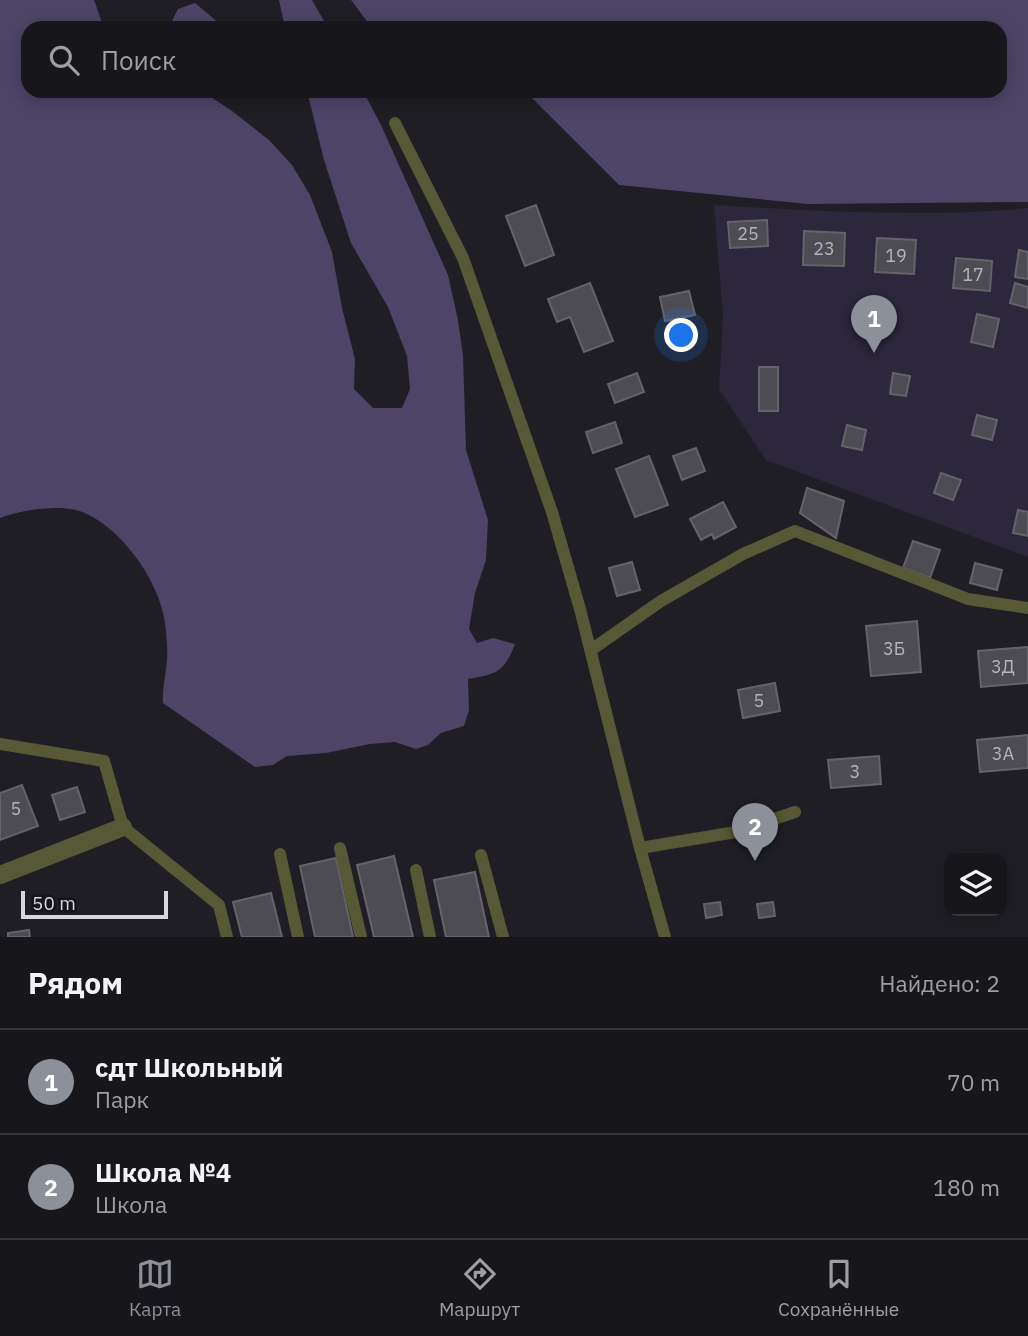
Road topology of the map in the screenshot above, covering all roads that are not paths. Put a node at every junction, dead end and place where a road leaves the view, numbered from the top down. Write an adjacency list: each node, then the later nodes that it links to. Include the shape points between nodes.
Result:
1 (395, 123): 3 (lane, via 463,258 552,512)
2 (1028, 608): 3 (lane, via 968,599 795,531 661,600)
3 (591, 650): 8 (lane)
4 (0, 744): 6 (lane, via 104,761)
5 (795, 812): 8 (lane, via 736,832)
6 (123, 827): 12 (street); 13 (lane, via 219,905)
7 (340, 848): 15 (lane)
8 (640, 848): 18 (lane)
9 (280, 854): 14 (lane)
10 (481, 855): 17 (lane)
11 (416, 870): 16 (lane)
12 (0, 875)
13 (228, 937)
14 (298, 937)
15 (361, 937)
16 (430, 937)
17 (503, 937)
18 (665, 937)

